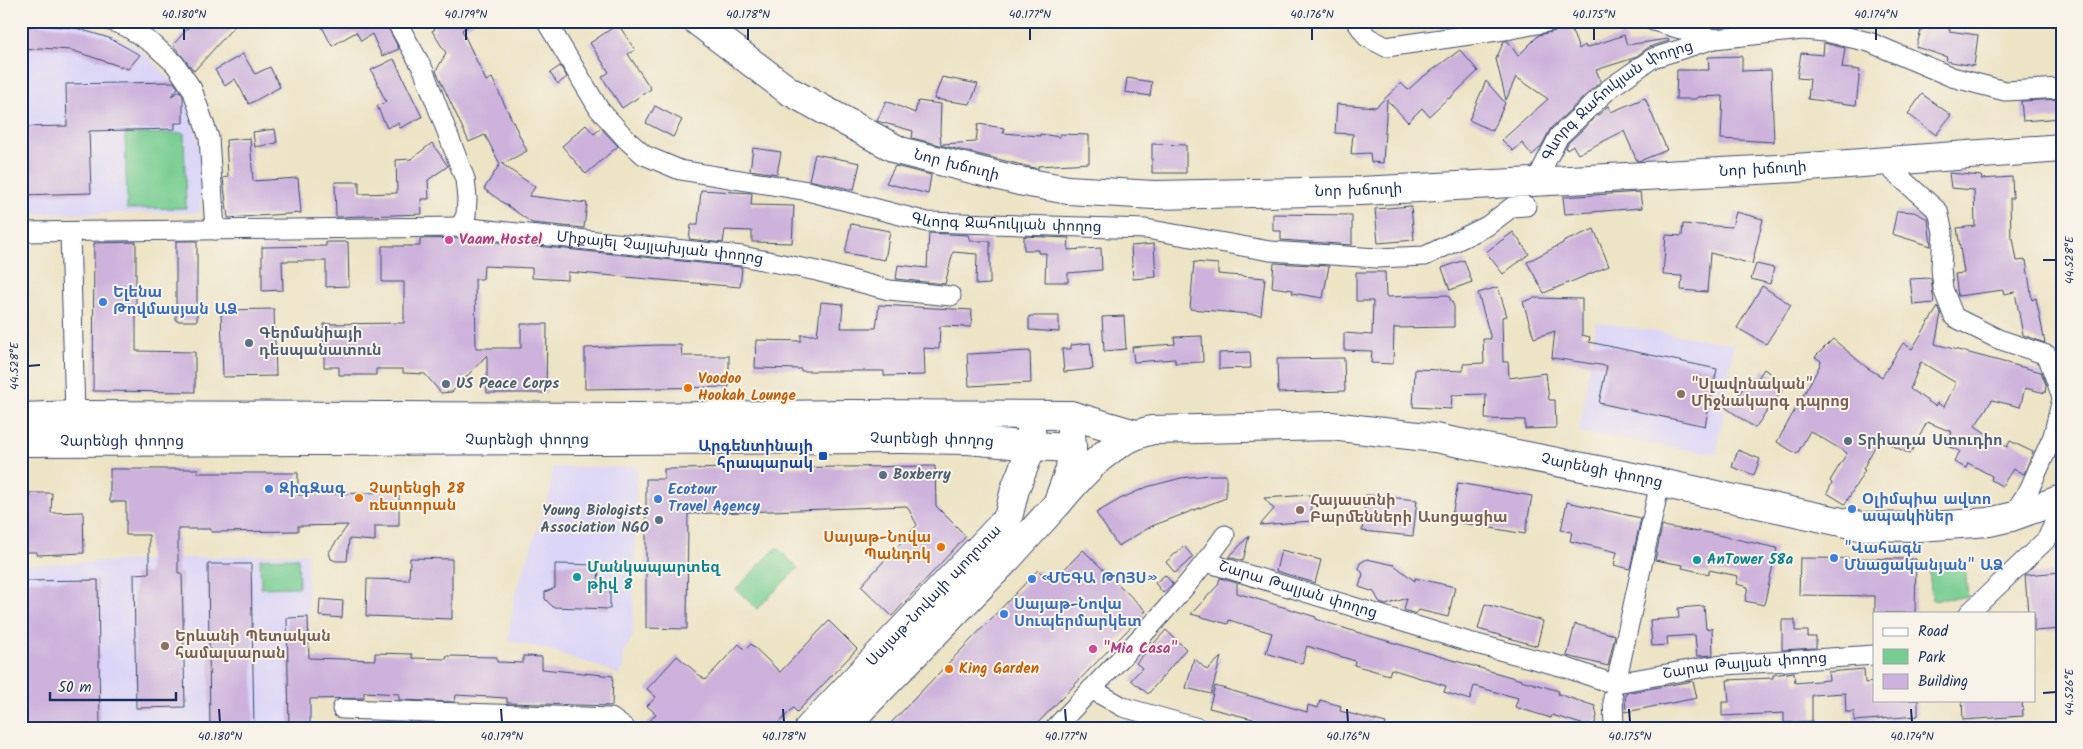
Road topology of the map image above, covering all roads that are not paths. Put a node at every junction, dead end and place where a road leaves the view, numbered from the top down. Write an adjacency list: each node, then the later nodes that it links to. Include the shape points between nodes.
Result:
1 (111, 21): 14 (street, via 154,44 175,64 192,89 209,138)
2 (396, 21): 13 (street, via 422,69 466,179 466,216)
3 (546, 21): 12 (street, Գևորգ Ջահուկյան փողոց, via 599,109 644,155 680,170 808,191 927,222 1146,229 1270,251 1376,258 1425,256 1487,226)
4 (697, 21): 12 (main road, Նոր խճուղի, via 789,91 900,151 1019,181 1068,190 1154,195 1361,192 1513,184)
5 (1356, 21): 6 (street, via 1367,36 1386,47)
6 (1553, 21)
7 (1653, 21): 8 (street)
8 (1714, 39): 9 (street, via 1803,30 1826,32 1869,42 1952,77 2005,91); 12 (street, Գևորգ Ջահուկյան փողոց, via 1653,58 1610,88 1559,136)
9 (2062, 88)
10 (2062, 148): 11 (main road, Նոր խճուղի)
11 (1889, 161): 12 (main road, Նոր խճուղի); 18 (street, via 1894,172 1938,210 1943,232 1943,289 1954,317 1998,339 2048,355)
12 (1531, 193)
13 (460, 227): 14 (street, Միքայել Չայլախյան փողոց); 17 (street, Միքայել Չայլախյան փողոց, via 742,256 889,290)
14 (215, 230): 16 (street, Միքայել Չայլախյան փողոց)
15 (21, 232): 16 (street, Միքայել Չայլախյան փողոց)
16 (70, 232): 20 (street)
17 (950, 296)
18 (2062, 398): 34 (street, via 2053,436 2029,490)
19 (1030, 414): 20 (main road, Չարենցի փողոց, via 640,417); 21 (main road, Չարենցի փողոց); 26 (main road)
20 (75, 415): 22 (main road, Չարենցի փողոց)
21 (1070, 415): 23 (main road, Չարենցի փողոց); 27 (main road, Սայաթ-Նովայի պողոտա)
22 (21, 417)
23 (1135, 434): 28 (main road, Չարենցի փողոց); 29 (main road, Չարենցի փողոց, via 1152,430 1331,426 1435,438)
24 (21, 442): 25 (main road, Չարենցի փողոց, via 902,439)
25 (980, 442): 26 (main road, Չարենցի փողոց); 30 (main road, via 1000,457)
26 (1032, 446): 27 (main road, Չարենցի փողոց); 30 (main road, Սայաթ-Նովայի պողոտա)
27 (1072, 448): 28 (main road, Չարենցի փողոց); 32 (main road, Սայաթ-Նովայի պողոտա, via 1070,469)
28 (1107, 451): 32 (main road, Սայաթ-Նովայի պողոտա)
29 (1660, 483): 34 (main road, Չարենցի փողոց, via 1860,526 1953,526); 39 (street)
30 (1017, 485): 32 (main road, via 1032,466 1053,467 1058,483); 43 (main road, Սայաթ-Նովայի պողոտա, via 1008,518)
31 (2062, 499): 34 (main road, Չարենցի փողոց)
32 (1057, 504): 44 (main road, Սայաթ-Նովայի պողոտա)
33 (2062, 506): 37 (street, via 2047,540)
34 (2011, 517)
35 (1225, 534): 36 (street)
36 (1206, 562): 39 (street, Շարա Թալյան փողոց, via 1469,642 1564,667); 40 (street, Շարա Թալյան փողոց)
37 (1971, 612)
38 (1873, 656): 39 (street, Շարա Թալյան փողոց, via 1711,666)
39 (1611, 687): 47 (street)
40 (1091, 689): 45 (street, Շարա Թալյան փողոց); 46 (street, via 1124,707)
41 (342, 709): 42 (street, via 610,718)
42 (625, 728)
43 (809, 728)
44 (843, 728)
45 (1055, 728)
46 (1198, 728)
47 (1614, 728)

